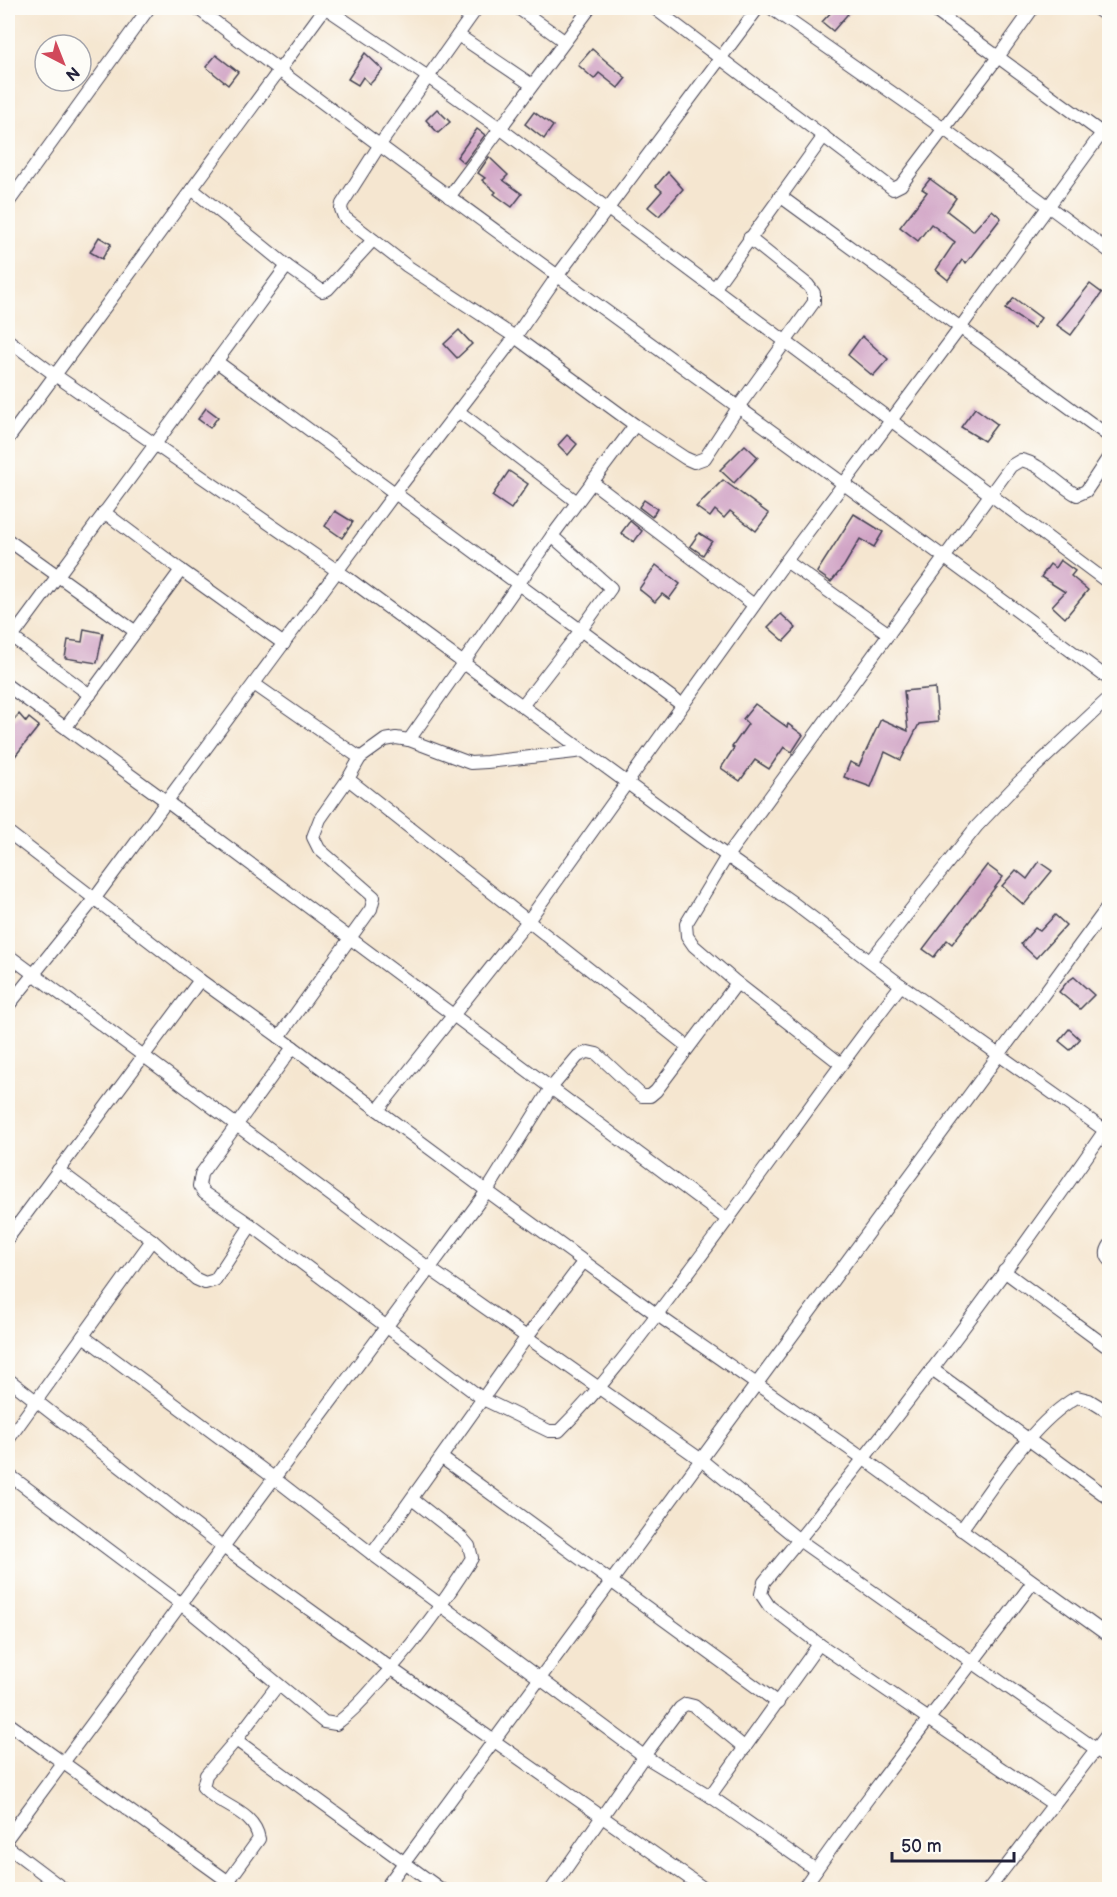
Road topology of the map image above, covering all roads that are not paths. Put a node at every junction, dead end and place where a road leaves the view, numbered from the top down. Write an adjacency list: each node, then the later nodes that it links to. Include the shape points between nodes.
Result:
1 (149, 8): 30 (street)
2 (197, 8): 18 (street)
3 (326, 8): 18 (street); 19 (street)
4 (477, 8): 14 (street)
5 (518, 8): 15 (street)
6 (590, 8): 15 (street)
7 (654, 8): 17 (street)
8 (758, 8): 17 (street)
9 (771, 8): 23 (street)
10 (931, 8): 16 (street)
11 (1033, 8): 16 (street)
12 (1095, 8): 13 (street)
13 (1110, 18)
14 (458, 35): 19 (street); 20 (street)
15 (564, 40): 20 (street)
16 (998, 57): 23 (street); 25 (street)
17 (720, 58): 24 (street); 32 (street)
18 (279, 70): 26 (street); 27 (street)
19 (428, 76): 22 (street); 26 (street)
20 (532, 85): 22 (street)
21 (1110, 122): 25 (street)
22 (501, 129): 28 (street); 32 (street)
23 (944, 129): 24 (street, via 893,189); 31 (street)
24 (824, 136): 29 (street)
25 (1105, 136): 31 (street)
26 (379, 146): 28 (street); 34 (street, via 340,209 344,217)
27 (192, 189): 36 (street); 44 (street)
28 (449, 196): 37 (street)
29 (780, 196): 33 (street); 39 (street)
30 (8, 203)
31 (1048, 206): 35 (street); 39 (street)
32 (609, 209): 37 (street); 38 (street)
33 (749, 238): 38 (street); 42 (street, via 814,292 814,302)
34 (373, 240): 36 (street, via 322,291); 40 (street)
35 (1110, 252)
36 (287, 266): 43 (street)
37 (558, 275): 40 (street); 45 (street)
38 (714, 289): 42 (street)
39 (960, 328): 47 (street); 49 (street)
40 (515, 336): 46 (street); 48 (street)
41 (8, 340): 44 (street)
42 (785, 341): 45 (street); 47 (street)
43 (216, 361): 51 (street); 55 (street)
44 (55, 375): 50 (street); 51 (street)
45 (739, 406): 48 (street, via 705,458 694,462); 54 (street)
46 (458, 411): 55 (street); 57 (street)
47 (890, 422): 54 (street); 56 (street)
48 (635, 425): 53 (street)
49 (1110, 437)
50 (8, 439)
51 (155, 444): 58 (street); 64 (street)
52 (1110, 456): 56 (street, via 1086,491 1077,495 1030,462 1021,460 1011,466)
53 (592, 482): 57 (street); 68 (street)
54 (844, 483): 61 (street); 62 (street)
55 (395, 493): 64 (street); 66 (street)
56 (991, 495): 61 (street); 67 (street)
57 (577, 502): 59 (street)
58 (104, 512): 63 (street); 65 (street)
59 (552, 536): 66 (street); 69 (street, via 610,588)
60 (8, 540): 65 (street)
61 (946, 558): 71 (street); 75 (street)
62 (786, 561): 68 (street); 71 (street)
63 (181, 570): 70 (street); 73 (street)
64 (339, 571): 73 (street); 74 (street)
65 (58, 574): 70 (street); 72 (street)
66 (518, 584): 69 (street); 74 (street)
67 (1110, 584)
68 (754, 605): 80 (street)
69 (581, 630): 80 (street); 81 (street)
70 (136, 632): 78 (street)
71 (889, 634): 90 (street)
72 (10, 640): 78 (street)
73 (284, 644): 76 (street)
74 (462, 662): 81 (street); 83 (street)
75 (1110, 680)
76 (254, 684): 85 (street); 88 (street)
77 (8, 686): 82 (street)
78 (90, 695): 82 (street)
79 (1110, 697): 96 (street, via 977,826)
80 (682, 705): 87 (street)
81 (522, 706): 84 (street)
82 (66, 727): 88 (street)
83 (409, 740): 84 (street, via 470,763); 85 (street, via 385,740)
84 (584, 751): 87 (street)
85 (360, 758): 86 (street)
86 (348, 779): 93 (street); 94 (street, via 320,819 313,837 319,849 374,897 371,909)
87 (628, 782): 90 (street); 93 (street)
88 (166, 801): 91 (street); 94 (street)
89 (8, 832): 91 (street)
90 (727, 856): 96 (street); 99 (street, via 686,924 687,936 694,946)
91 (94, 897): 97 (street); 98 (street)
92 (1110, 904): 107 (street)
93 (528, 921): 102 (street); 105 (street)
94 (351, 939): 102 (street); 103 (street)
95 (8, 956): 97 (street)
96 (870, 961): 100 (street)
97 (33, 974): 101 (street); 106 (street)
98 (200, 980): 103 (street); 106 (street)
99 (737, 983): 105 (street); 108 (street)
100 (902, 985): 107 (street); 108 (street)
101 (8, 1006)
102 (453, 1016): 109 (street); 110 (street)
103 (279, 1037): 104 (street)
104 (293, 1047): 110 (street); 111 (street)
105 (688, 1047): 109 (street, via 650,1096 642,1096 597,1054 588,1052 578,1056)
106 (143, 1054): 111 (street); 113 (street)
107 (999, 1054): 112 (street); 131 (street)
108 (841, 1064): 115 (street)
109 (551, 1088): 114 (street); 115 (street)
110 (378, 1110): 114 (street)
111 (237, 1124): 116 (street, via 201,1174 200,1186 204,1193); 122 (street)
112 (1108, 1129): 123 (street)
113 (58, 1170): 117 (street); 118 (street)
114 (487, 1191): 121 (street); 122 (street)
115 (728, 1220): 124 (street)
116 (251, 1225): 118 (street, via 215,1280 205,1283); 125 (street)
117 (8, 1238)
118 (152, 1239): 126 (street)
119 (1110, 1245): 120 (street, via 1106,1250)
120 (1110, 1260)
121 (584, 1261): 124 (street); 127 (street)
122 (430, 1269): 125 (street); 127 (street)
123 (1004, 1271): 128 (street); 129 (street)
124 (656, 1314): 131 (street); 132 (street)
125 (386, 1328): 133 (street); 142 (street)
126 (83, 1336): 134 (street); 142 (street)
127 (526, 1338): 132 (street); 133 (street)
128 (1110, 1349)
129 (932, 1369): 136 (street); 140 (street)
130 (8, 1379): 134 (street)
131 (757, 1383): 139 (street); 140 (street)
132 (601, 1388): 133 (street, via 559,1431 549,1431); 139 (street)
133 (483, 1399): 138 (street)
134 (36, 1400): 137 (street); 147 (street)
135 (1110, 1413): 136 (street, via 1077,1397)
136 (1029, 1439): 144 (street); 145 (street)
137 (8, 1440)
138 (442, 1458): 143 (street); 149 (street)
139 (700, 1459): 146 (street); 149 (street)
140 (864, 1459): 145 (street); 146 (street)
141 (8, 1474): 151 (street)
142 (274, 1478): 147 (street); 148 (street)
143 (412, 1499): 148 (street); 152 (street, via 470,1545 472,1558)
144 (1110, 1499)
145 (961, 1530): 150 (street)
146 (799, 1540): 154 (street, via 764,1582 761,1594 769,1606); 155 (street)
147 (223, 1547): 151 (street); 156 (street)
148 (372, 1554): 152 (street)
149 (611, 1581): 157 (street); 159 (street)
150 (1033, 1582): 153 (street); 155 (street)
151 (180, 1603): 158 (street); 169 (street)
152 (442, 1606): 156 (street); 157 (street)
153 (1110, 1637)
154 (819, 1644): 159 (street); 160 (street)
155 (973, 1663): 160 (street); 166 (street)
156 (392, 1669): 158 (street, via 336,1724 324,1722); 163 (street)
157 (539, 1678): 163 (street); 167 (street)
158 (277, 1686): 164 (street)
159 (778, 1702): 165 (street)
160 (928, 1717): 171 (street); 176 (street)
161 (8, 1723): 169 (street)
162 (1110, 1731): 166 (street)
163 (494, 1739): 172 (street); 175 (street)
164 (236, 1740): 175 (street); 177 (street, via 206,1775 203,1787 251,1820 259,1839)
165 (746, 1748): 167 (street, via 694,1706 686,1704); 170 (street)
166 (1096, 1749): 168 (street); 171 (street)
167 (644, 1756): 170 (street); 172 (street)
168 (1110, 1759)
169 (62, 1763): 173 (street); 177 (street)
170 (710, 1797): 176 (street)
171 (1053, 1804): 185 (street)
172 (603, 1817): 182 (street); 183 (street)
173 (8, 1837)
174 (8, 1847): 178 (street)
175 (404, 1862): 180 (street); 181 (street)
176 (816, 1870): 184 (street)
177 (225, 1885): 179 (street)
178 (65, 1890)
179 (240, 1890)
180 (384, 1890)
181 (442, 1890)
182 (551, 1890)
183 (706, 1890)
184 (802, 1890)
185 (988, 1890)

